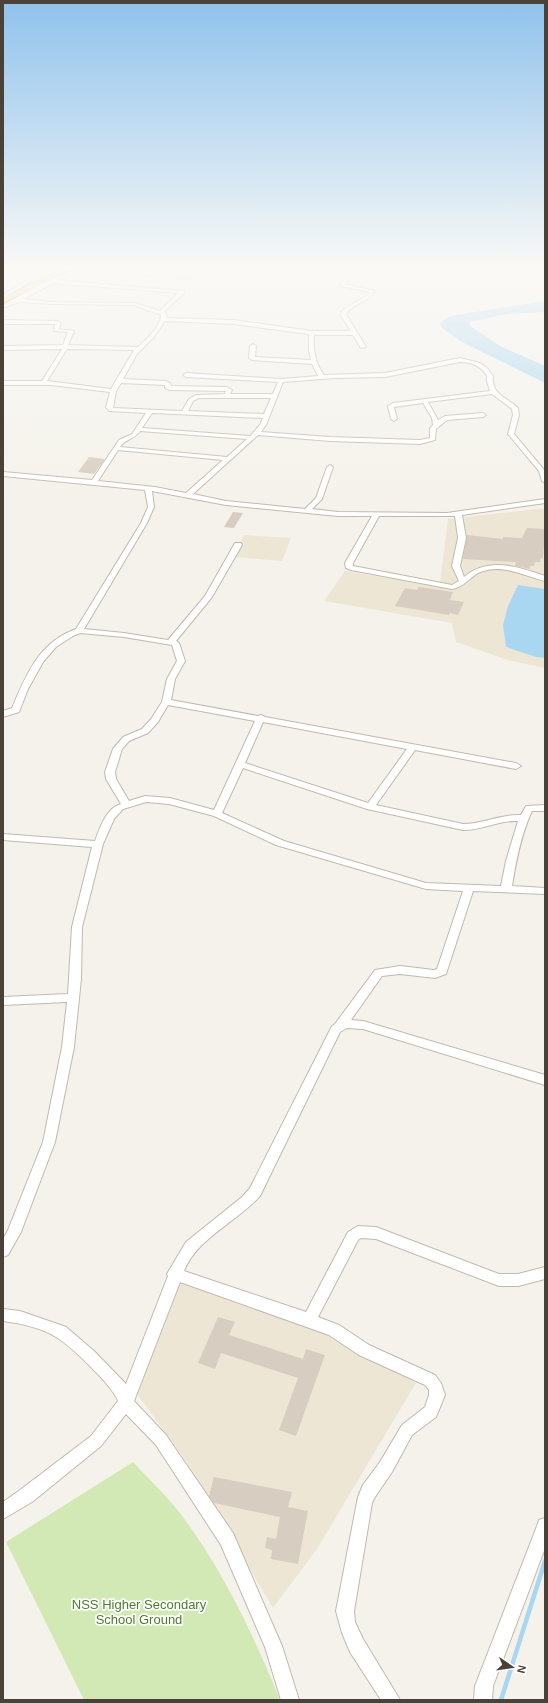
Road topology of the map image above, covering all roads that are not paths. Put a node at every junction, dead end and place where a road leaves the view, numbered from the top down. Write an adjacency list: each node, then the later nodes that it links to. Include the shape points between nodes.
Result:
1 (142, 346): 6 (street)
2 (253, 346): 7 (street, via 252,358)
3 (312, 346): 7 (street)
4 (66, 347): 5 (street); 6 (street); 12 (street)
5 (3, 348)
6 (139, 349): 10 (street)
7 (313, 362): 9 (street)
8 (186, 375): 11 (street)
9 (322, 377): 11 (street); 15 (street, via 389,375 464,360 477,363 486,369 490,376)
10 (120, 381): 14 (street); 16 (street, via 166,383 170,388 227,389)
11 (281, 381): 17 (street)
12 (44, 382): 13 (street); 14 (street)
13 (3, 383)
14 (113, 391): 19 (street, via 109,407 111,410)
15 (492, 392): 18 (street); 32 (street, via 515,408 511,434 542,471)
16 (227, 396): 17 (street); 20 (street, via 195,397)
17 (274, 396): 22 (street)
18 (425, 402): 23 (street, via 391,405); 24 (street)
19 (150, 412): 20 (street); 25 (street)
20 (184, 413): 22 (street)
21 (483, 415): 24 (street, via 445,418)
22 (267, 416): 26 (street)
23 (394, 419)
24 (436, 424): 26 (street, via 433,428 433,439 420,442)
25 (138, 429): 27 (street); 28 (street, via 133,436 121,441)
26 (256, 433): 27 (street)
27 (252, 438): 29 (street)
28 (116, 448): 29 (street); 33 (street)
29 (228, 460): 35 (street)
30 (330, 467): 37 (street, via 319,499)
31 (3, 474): 33 (street)
32 (545, 481)
33 (94, 482): 34 (street)
34 (148, 488): 35 (street); 43 (street, via 151,507 144,524)
35 (188, 495): 37 (street, via 226,502)
36 (545, 501): 38 (street)
37 (308, 510): 39 (street)
38 (458, 514): 39 (street); 42 (street, via 462,538 456,566)
39 (376, 515): 42 (street, via 349,566 357,570 448,586)
40 (238, 545): 44 (street, via 208,597)
41 (545, 579): 42 (street, via 530,573 491,567 475,572)
42 (463, 582)
43 (79, 631): 44 (street); 46 (street, via 68,634 48,652 24,687 16,710)
44 (170, 643): 45 (street, via 175,643 181,661 171,679)
45 (166, 702): 47 (street); 51 (street, via 150,726 126,740 118,749 110,772 111,779)
46 (3, 714)
47 (261, 718): 48 (street); 49 (street)
48 (413, 747): 50 (street); 52 (street)
49 (239, 764): 52 (street); 54 (street)
50 (516, 766)
51 (126, 804): 54 (street, via 145,799 162,799); 57 (street, via 117,809 110,818)
52 (370, 807): 55 (street, via 470,828 508,817)
53 (545, 808): 55 (street, via 529,808)
54 (217, 814): 58 (street, via 280,842 410,882 426,886)
55 (524, 818): 59 (street)
56 (3, 837): 57 (street)
57 (98, 844): 61 (street, via 77,927)
58 (469, 889): 59 (street); 63 (street, via 442,972 392,970 379,973)
59 (506, 889): 60 (street)
60 (545, 891)
61 (73, 998): 62 (street); 65 (street, via 68,1047 48,1142 14,1232)
62 (3, 1001)
63 (340, 1026): 64 (street, via 363,1025); 67 (street, via 332,1033 255,1192 191,1246)
64 (545, 1080)
65 (3, 1251)
66 (545, 1273): 69 (street, via 513,1281 499,1280 376,1233 358,1232 353,1236)
67 (174, 1274): 69 (street); 70 (street)
68 (3, 1315): 70 (street, via 20,1316 61,1332 122,1390)
69 (309, 1320): 74 (street, via 334,1330 364,1350 430,1380 436,1388 437,1395 431,1412 407,1430 364,1503 345,1611 348,1624 365,1661)
70 (126, 1403): 71 (street, via 96,1441); 73 (street, via 161,1440 226,1539 273,1646)
71 (3, 1512)
72 (545, 1526): 75 (street, via 484,1686)
73 (290, 1700)
74 (391, 1700)
75 (483, 1700)

